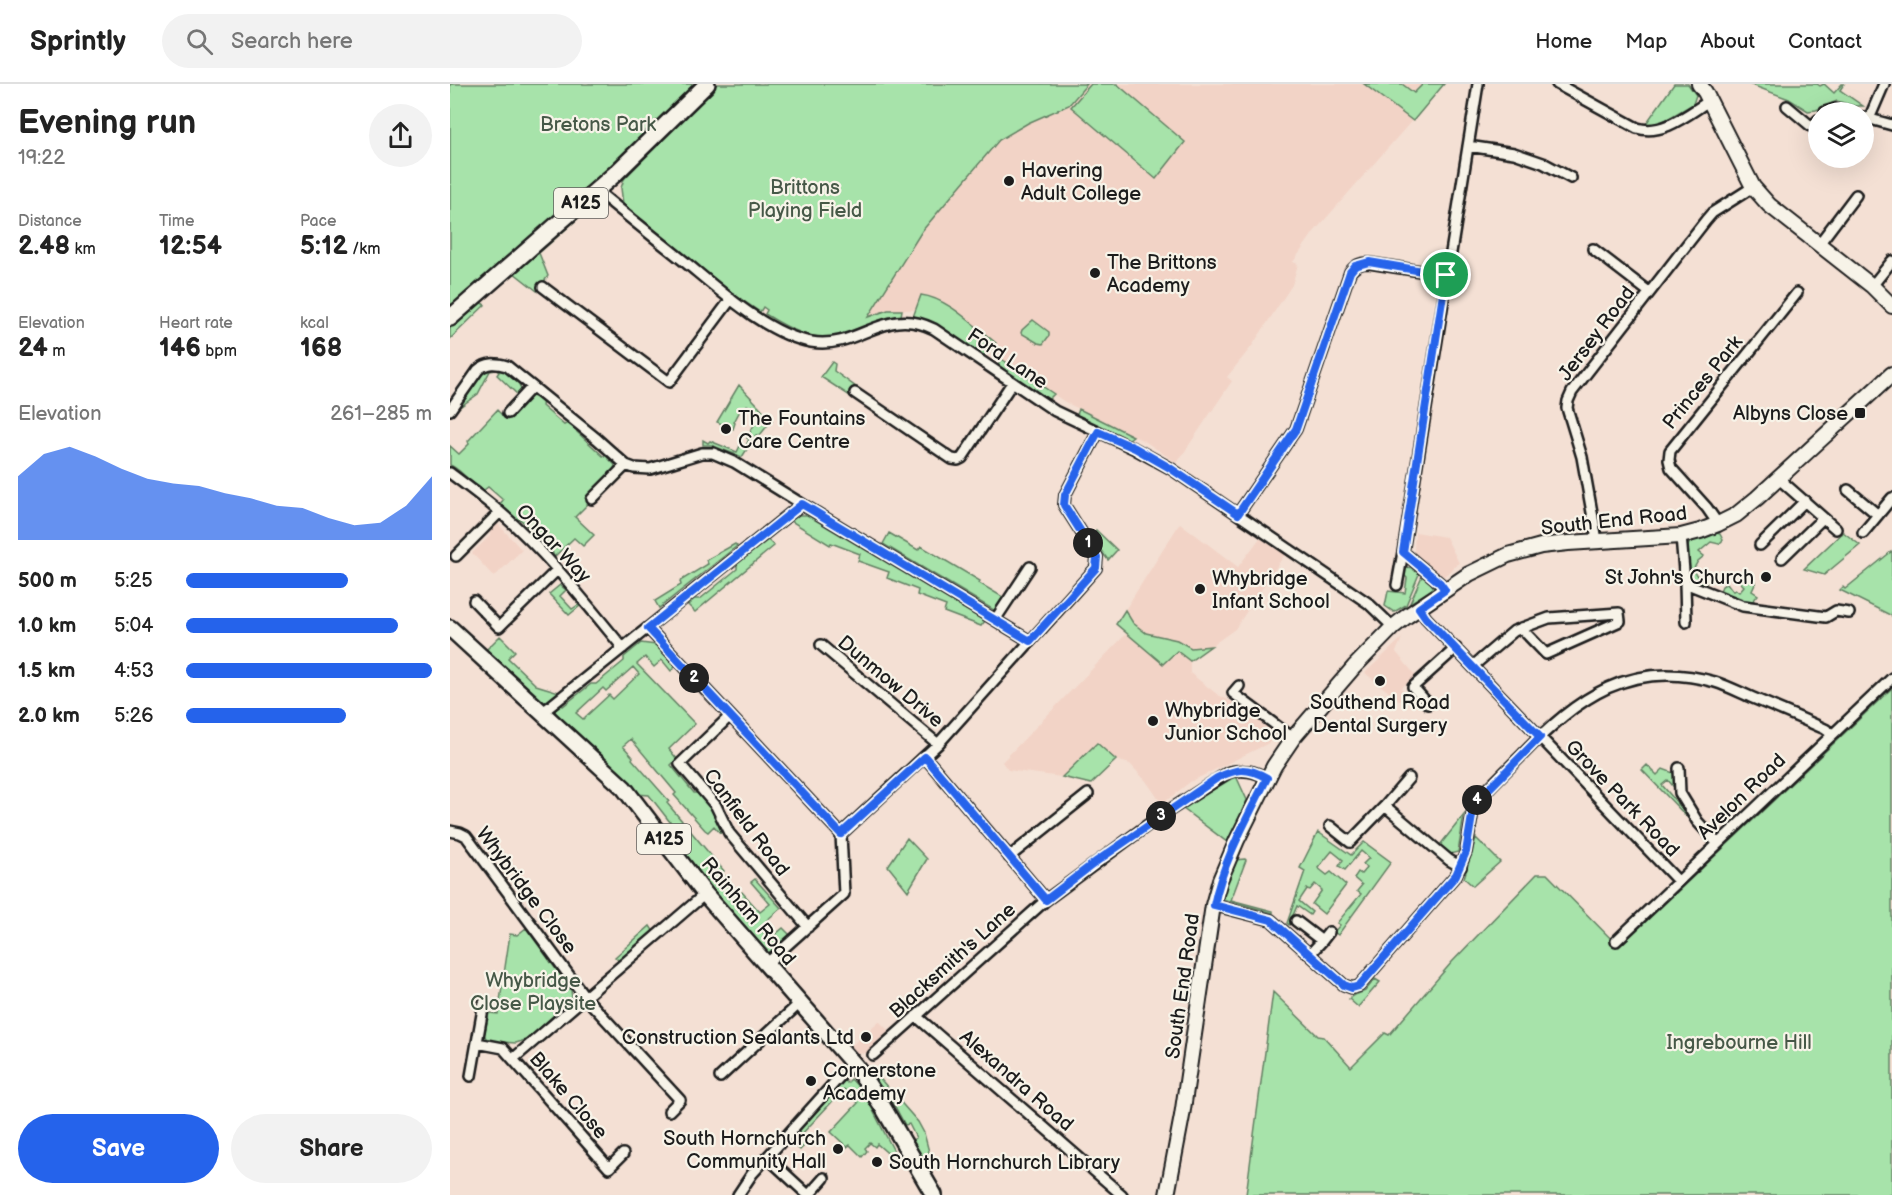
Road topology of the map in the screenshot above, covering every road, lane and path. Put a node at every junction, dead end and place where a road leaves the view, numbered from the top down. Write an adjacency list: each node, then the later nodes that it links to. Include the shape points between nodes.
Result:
1 (707, 84): 15 (main road, A125)
2 (1478, 84): 12 (street)
3 (1557, 84): 6 (street, via 1649,131 1662,129)
4 (1699, 84): 6 (street)
5 (1884, 84): 7 (street)
6 (1709, 101): 14 (street)
7 (1874, 103)
8 (1787, 106): 10 (street)
9 (1874, 120): 11 (street)
10 (1808, 124)
11 (1892, 125)
12 (1468, 146): 13 (street, via 1514,153); 20 (street)
13 (1571, 178)
14 (1753, 187): 17 (street, via 1768,205); 23 (street, Jersey Road, via 1712,213)
15 (596, 190): 25 (street, Ford Lane); 27 (main road, A125)
16 (1856, 195): 17 (street)
17 (1819, 244): 21 (street)
18 (1593, 249): 23 (street)
19 (1892, 261): 21 (street)
20 (1446, 275): 44 (street, via 1369,262 1355,266 1296,429); 53 (street)
21 (1872, 286): 26 (street)
22 (543, 287): 25 (street, via 669,382)
23 (1649, 292): 51 (street, Jersey Road, via 1568,401)
24 (1797, 293): 47 (street, Princes Park, via 1670,451 1671,468)
25 (731, 299): 29 (street, Ford Lane, via 781,331 810,342 845,340 900,320 922,323)
26 (1892, 306)
27 (450, 318)
28 (1892, 374): 37 (street, South End Road)
29 (1012, 382): 31 (street, via 958,460); 34 (street, Ford Lane, via 1055,411)
30 (532, 387): 32 (street, via 507,366 484,365); 33 (street); 35 (street)
31 (855, 393)
32 (450, 411)
33 (508, 413)
34 (1098, 432): 44 (street, Ford Lane, via 1170,468); 70 (street, via 1065,495 1064,505 1097,557 1096,568)
35 (626, 465): 40 (street); 42 (street, via 650,469 713,453)
36 (450, 473): 43 (street, Ongar Way)
37 (1779, 478): 41 (street); 47 (street, South End Road)
38 (1848, 490): 45 (street)
39 (1892, 498): 45 (street)
40 (592, 499)
41 (1805, 501): 46 (street); 52 (street)
42 (802, 504): 64 (street); 68 (street)
43 (500, 512): 54 (street); 57 (street, Ongar Way)
44 (1238, 514): 66 (street, Ford Lane, via 1368,603)
45 (1878, 515): 49 (street)
46 (1823, 518): 48 (street); 55 (street)
47 (1718, 524): 50 (street, South End Road)
48 (1836, 529)
49 (1863, 533)
50 (1681, 536): 51 (street, South End Road); 58 (street)
51 (1597, 540): 60 (street, South End Road, via 1541,546 1508,555)
52 (1760, 545)
53 (1403, 552): 59 (street); 60 (street)
54 (456, 556)
55 (1782, 558)
56 (1030, 567): 64 (street)
57 (557, 570): 61 (street, via 499,627); 72 (street, Ongar Way)
58 (1685, 583): 63 (street, via 1743,606 1826,617 1836,611); 65 (street)
59 (1397, 585)
60 (1445, 590): 62 (street, South End Road)
61 (474, 601)
62 (1419, 608): 66 (street, South End Road); 73 (street, Grove Park Road)
63 (1849, 613)
64 (995, 620): 70 (street)
65 (1686, 622)
66 (1393, 627): 82 (street, South End Road)
67 (450, 628): 78 (main road, Rainham Road / A125)
68 (648, 628): 72 (street); 79 (street)
69 (1521, 628): 69 (street, via 1549,618 1596,614 1618,613 1620,621 1546,654); 74 (street)
70 (1030, 641): 83 (street)
71 (821, 645): 83 (street, Dunmow Drive)
72 (623, 648): 78 (street)
73 (1456, 648): 74 (street, Grove Park Road); 77 (street, via 1413,687)
74 (1473, 666): 81 (street, Grove Park Road)
75 (1892, 678): 80 (street, Avelon Road)
76 (1239, 686): 82 (street, via 1233,693)
77 (1428, 704)
78 (543, 712): 97 (main road, Rainham Road / A125, via 624,788)
79 (730, 717): 92 (street); 101 (street, Canfield Road, via 680,764 716,806 729,833)
80 (1832, 734): 81 (street, via 1717,682 1654,674 1593,694); 93 (street, Avelon Road)
81 (1540, 737): 95 (street, via 1477,801); 96 (street, Grove Park Road)
82 (1293, 738): 86 (street, South End Road)
83 (938, 744): 84 (street)
84 (925, 757): 92 (street); 94 (street)
85 (1679, 768): 93 (street, via 1680,793)
86 (1267, 778): 98 (street, Blacksmith's Lane, via 1240,769 1223,775); 99 (street, South End Road, via 1220,880)
87 (1409, 778): 89 (street)
88 (1088, 794): 94 (street)
89 (1385, 806): 90 (street, via 1350,842); 95 (street)
90 (1330, 826)
91 (450, 831): 107 (street, Whybridge Close, via 466,836)
92 (841, 834): 101 (street, via 844,894)
93 (1717, 843): 96 (street, Avelon Road)
94 (1009, 857): 98 (street)
95 (1461, 867): 105 (street, via 1359,986 1344,985)
96 (1678, 880): 104 (street, Avelon Road)
97 (705, 894): 106 (main road, Rainham Road / A125); 107 (street, Blake Close)
98 (1046, 900): 110 (street, Blacksmith's Lane)
99 (1214, 905): 105 (street, via 1271,920); 125 (street, South End Road)
100 (1296, 921): 103 (street)
101 (808, 927): 106 (street)
102 (1329, 932): 103 (street)
103 (1322, 941): 105 (street)
104 (1616, 941)
105 (1310, 954)
106 (766, 964): 109 (main road, Rainham Road / A125)
107 (585, 997): 113 (street, Blake Close); 117 (street, Whybridge Close, via 680,1100)
108 (484, 1003): 111 (street)
109 (800, 1003): 114 (main road, Rainham Road / A125); 116 (street)
110 (916, 1016): 112 (street, Blacksmith's Lane); 124 (street, Alexandra Road)
111 (477, 1043): 113 (street, via 503,1048); 115 (street)
112 (873, 1054)
113 (513, 1059): 118 (street, Blake Close, via 609,1168)
114 (853, 1062): 119 (street); 123 (main road, Rainham Road / A125)
115 (471, 1076)
116 (720, 1077)
117 (669, 1111)
118 (623, 1154)
119 (767, 1157): 121 (street); 122 (street)
120 (824, 1178): 122 (street)
121 (738, 1195)
122 (808, 1195)
123 (934, 1195)
124 (1122, 1195)
125 (1167, 1195)

